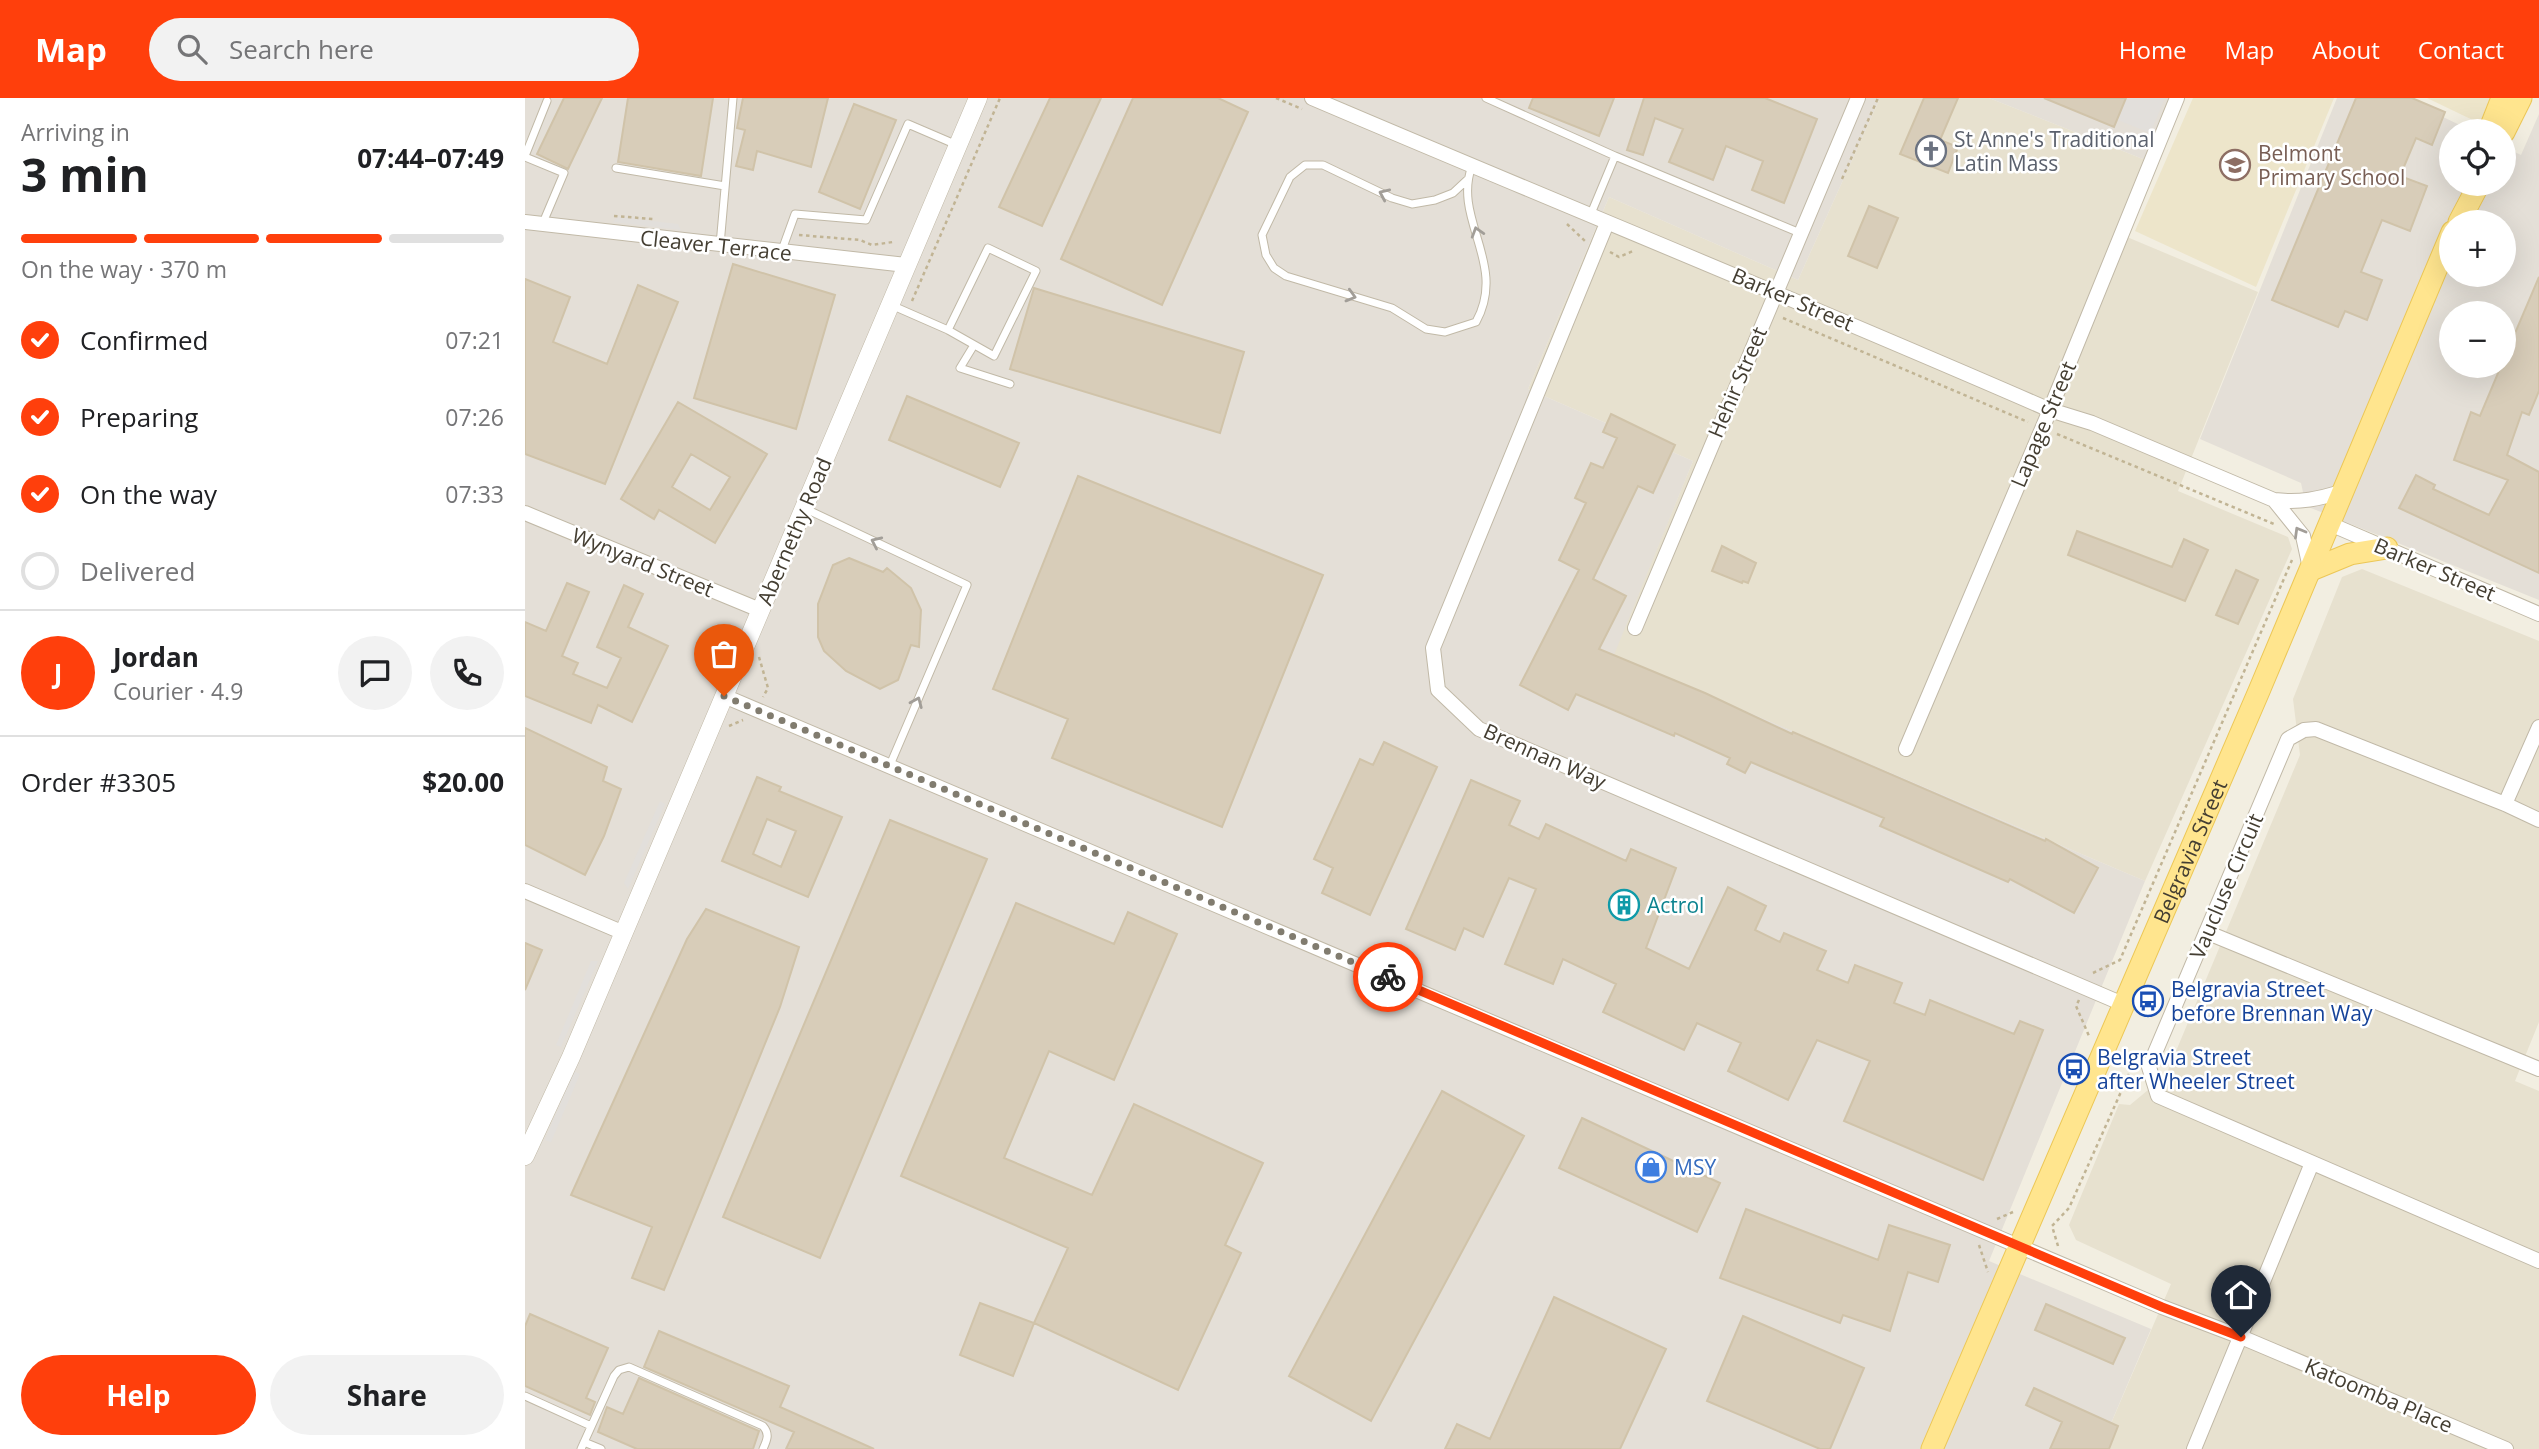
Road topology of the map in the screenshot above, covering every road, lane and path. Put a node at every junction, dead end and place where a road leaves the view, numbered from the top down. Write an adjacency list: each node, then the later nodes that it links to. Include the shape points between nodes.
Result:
1 (733, 98): 20 (lane)
2 (978, 98): 15 (street, Abernethy Road)
3 (1000, 98): 36 (path)
4 (1276, 98): 12 (path)
5 (1312, 98): 19 (street, Barker Street)
6 (1486, 98): 17 (lane)
7 (1858, 98): 26 (street, Hehir Street)
8 (2178, 98): 40 (street, Lapage Street)
9 (2502, 98): 13 (main road)
10 (2521, 98): 14 (main road)
11 (547, 101): 16 (lane)
12 (1301, 109)
13 (2494, 119)
14 (2510, 119)
15 (957, 146): 30 (lane, via 908,124 866,220 795,214); 31 (street, Abernethy Road)
16 (525, 156): 25 (lane, via 564,173)
17 (1615, 156): 21 (lane); 26 (lane)
18 (616, 168): 20 (lane)
19 (1470, 172): 19 (lane, one-way to 19, via 1453,193 1412,204 1323,165 1305,165 1290,177 1262,235 1266,255 1286,276 1392,308 1426,329 1445,332 1463,328 1476,322 1486,293 1486,266 1466,197); 21 (street, Barker Street)
20 (725, 186): 27 (lane)
21 (1590, 216): 24 (street, Barker Street)
22 (1563, 218): 28 (path, via 1580,239)
23 (525, 222): 25 (street, Cleaver Terrace)
24 (1607, 223): 28 (street, Brennan Way); 33 (street, Barker Street)
25 (542, 226): 27 (street, Cleaver Terrace)
26 (1800, 233): 33 (street, Hehir Street)
27 (719, 246): 30 (street, Cleaver Terrace)
28 (1598, 246): 29 (path, via 1619,257); 65 (street, Brennan Way, via 1433,648 1438,690 1479,729)
29 (1641, 247)
30 (782, 253): 31 (street, Cleaver Terrace)
31 (907, 265): 34 (street, Abernethy Road)
32 (2439, 266): 42 (main road, Belgravia Street)
33 (1775, 291): 35 (street, Hehir Street); 40 (street, Barker Street)
34 (890, 304): 36 (lane); 44 (street, Abernethy Road)
35 (1767, 311): 41 (path); 52 (street, Hehir Street)
36 (908, 312): 37 (lane)
37 (948, 330): 38 (lane); 38 (lane, via 988,247 1036,271 994,356)
38 (974, 345): 39 (lane, via 960,368)
39 (1010, 384)
40 (2050, 410): 41 (street, Lapage Street); 43 (street, Barker Street, via 2092,423)
41 (2042, 428): 47 (path); 58 (street, Lapage Street)
42 (2344, 491): 43 (street, Barker Street, via 2295,503); 46 (main road, Belgravia Street)
43 (2274, 500): 49 (street, Barker Street, one-way to 43, via 2303,536)
44 (804, 508): 50 (street, Abernethy Road); 59 (lane, one-way to 44, via 967,585)
45 (525, 513): 50 (street, Wynyard Street)
46 (2330, 524): 48 (street, Barker Street); 49 (main road, Belgravia Street)
47 (2275, 525)
48 (2387, 548): 49 (main road); 51 (street, Barker Street)
49 (2301, 565): 65 (path, via 2120,960 2091,974); 66 (main road, Belgravia Street)
50 (760, 610): 54 (street, Abernethy Road)
51 (2539, 614)
52 (1635, 628)
53 (759, 656): 55 (path, via 768,688)
54 (724, 696): 55 (street, Katoomba Place); 57 (street, Abernethy Road)
55 (755, 709): 57 (path, via 750,717 726,727 722,739); 59 (street, Katoomba Place)
56 (2539, 727): 60 (street)
57 (708, 734): 64 (street, Abernethy Road)
58 (1906, 749)
59 (890, 765): 73 (street, Katoomba Place)
60 (2505, 804): 61 (street, Vaucluse Circuit); 63 (street, Vaucluse Circuit, via 2316,729 2294,734)
61 (2539, 820)
62 (525, 891): 64 (street)
63 (2206, 932): 69 (street); 71 (street, Vaucluse Circuit, via 2149,1067 2158,1096)
64 (624, 933): 70 (street, Abernethy Road)
65 (2084, 988): 66 (street, Brennan Way); 67 (path, via 2076,1006)
66 (2123, 1004): 74 (main road, Belgravia Street)
67 (2089, 1035)
68 (2133, 1064): 77 (path, via 2069,1208 2052,1226 2058,1247 2066,1255)
69 (2539, 1069)
70 (525, 1156)
71 (2312, 1163): 76 (street, Vaucluse Circuit); 79 (street)
72 (2014, 1212): 73 (path, via 1998,1217)
73 (1984, 1237): 74 (street, Katoomba Place); 75 (path); 75 (path)
74 (2019, 1245): 77 (street, Katoomba Place); 85 (main road, Belgravia Street)
75 (1981, 1251): 78 (path, via 1988,1270)
76 (2539, 1261)
77 (2063, 1264): 79 (street, Katoomba Place)
78 (1983, 1283)
79 (2241, 1337): 86 (street); 87 (street, Katoomba Place)
80 (525, 1396): 81 (lane)
81 (591, 1426): 82 (lane); 84 (lane, via 614,1376 629,1367 763,1426 768,1438)
82 (582, 1446): 83 (lane)
83 (601, 1449)
84 (762, 1449)
85 (1932, 1449)
86 (2194, 1449)
87 (2506, 1449)

